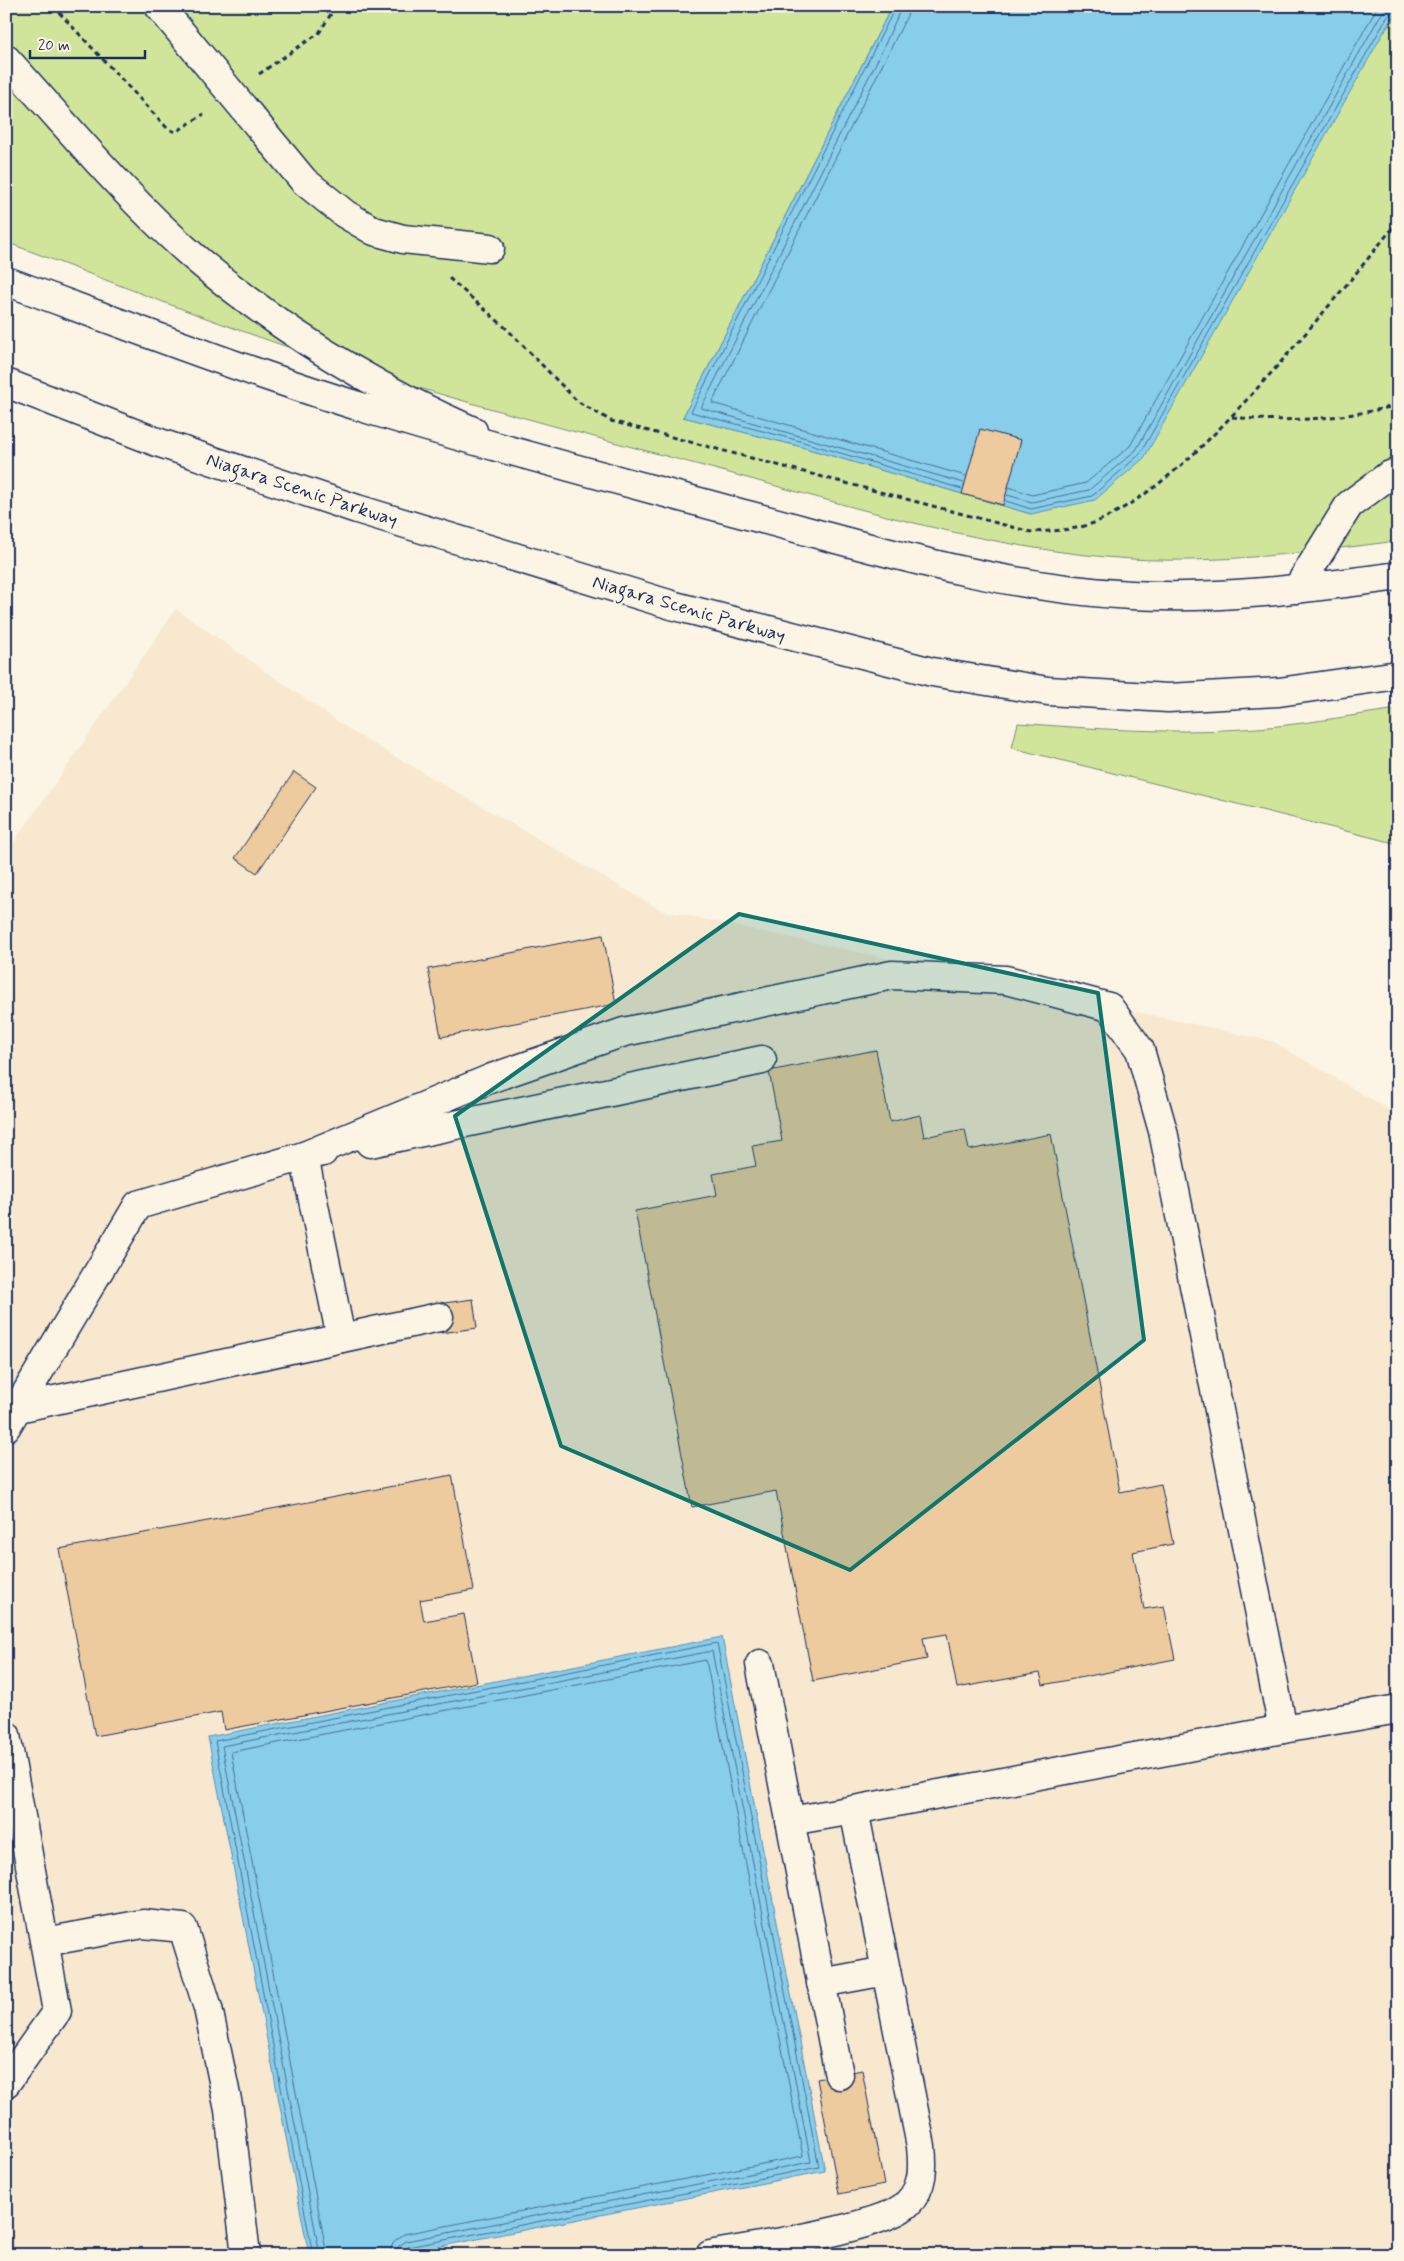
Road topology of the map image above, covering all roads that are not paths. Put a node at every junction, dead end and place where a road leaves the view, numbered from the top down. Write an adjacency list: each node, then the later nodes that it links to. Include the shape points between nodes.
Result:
1 (159, 6): 3 (main road, via 304,181 345,214 374,231 403,240)
2 (6, 59): 6 (main road, via 112,177 193,256 237,292 287,329 427,410)
3 (490, 248)
4 (6, 281): 6 (main road, via 372,411)
5 (6, 383): 10 (main road, Niagara Scenic Parkway, via 173,448 366,512 675,606 922,670 1048,691 1168,698 1279,692)
6 (527, 456): 9 (main road, via 890,553 1032,585 1133,595 1236,595)
7 (1398, 472): 9 (main road, via 1349,505)
8 (1398, 576): 9 (main road)
9 (1297, 589)
10 (1398, 676)
11 (762, 1060): 12 (main road)
12 (304, 1156): 14 (main road); 15 (main road, via 138,1205); 18 (main road, via 492,1078 624,1032 892,974 1006,980 1109,1007 1140,1050 1163,1131)
13 (439, 1317): 14 (main road)
14 (341, 1338): 15 (main road)
15 (12, 1418)
16 (760, 1664): 21 (main road)
17 (1398, 1709): 18 (main road)
18 (1282, 1729): 20 (main road)
19 (6, 1735): 22 (main road)
20 (854, 1810): 21 (main road); 23 (main road)
21 (790, 1821): 24 (main road)
22 (45, 1942): 26 (main road, via 57,2011); 27 (main road, via 143,1924 183,1928 208,2008 229,2110)
23 (886, 1971): 24 (main road); 28 (main road, via 921,2146 923,2170 909,2202 893,2215 874,2222)
24 (821, 1983): 25 (main road)
25 (839, 2075)
26 (6, 2083)
27 (246, 2255)
28 (710, 2255)

